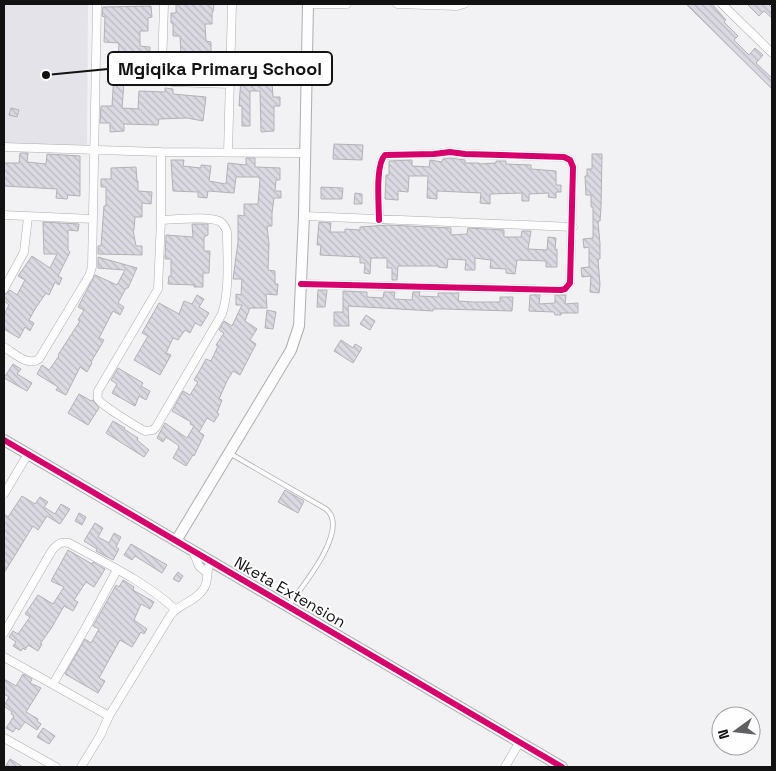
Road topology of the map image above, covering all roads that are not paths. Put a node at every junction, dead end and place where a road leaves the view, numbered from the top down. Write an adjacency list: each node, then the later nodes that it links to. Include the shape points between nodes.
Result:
1 (98, 4): 12 (street)
2 (164, 4): 10 (street, via 164,77 172,82)
3 (232, 4): 10 (street)
4 (308, 4): 5 (street); 15 (street)
5 (347, 4)
6 (396, 4): 7 (street)
7 (464, 4)
8 (722, 4): 9 (street)
9 (772, 53)
10 (230, 84): 14 (street)
11 (4, 147): 12 (street)
12 (94, 149): 13 (street); 19 (street)
13 (162, 152): 14 (street); 20 (street)
14 (228, 152): 15 (street)
15 (304, 153): 17 (street)
16 (4, 215): 18 (street)
17 (304, 216): 21 (street); 23 (street)
18 (28, 217): 19 (street); 24 (street, via 24,252)
19 (93, 219): 25 (street, via 91,271 42,356 31,362)
20 (161, 220): 20 (street, via 158,289 97,395 104,405 145,431 156,427 222,314 225,303 227,232 222,223 210,219)
21 (379, 220): 22 (street); 22 (street, via 380,169 384,156 450,152 568,159 573,167)
22 (573, 227): 23 (street, via 571,278 565,289)
23 (301, 284): 27 (street, via 294,342)
24 (4, 289)
25 (4, 347)
26 (4, 440): 28 (street, Nketa Extension)
27 (229, 453): 30 (street); 35 (lane, via 332,515 334,522 327,547)
28 (28, 454): 29 (street); 30 (street, Nketa Extension)
29 (4, 494)
30 (176, 541): 31 (street, Nketa Extension)
31 (193, 551): 32 (street, Nketa Extension); 34 (street, via 198,566)
32 (211, 561): 34 (street); 35 (street, Nketa Extension)
33 (117, 570): 36 (street); 37 (street, via 69,543 57,544); 39 (street)
34 (206, 572): 36 (street, via 208,581 201,592)
35 (288, 606): 42 (street, Nketa Extension)
36 (175, 609): 40 (street)
37 (4, 633)
38 (4, 657): 39 (street)
39 (53, 684): 40 (street)
40 (109, 716): 44 (street)
41 (4, 738): 43 (street)
42 (519, 743): 45 (street); 46 (street, Nketa Extension)
43 (56, 767)
44 (81, 767)
45 (505, 767)
46 (562, 767)

